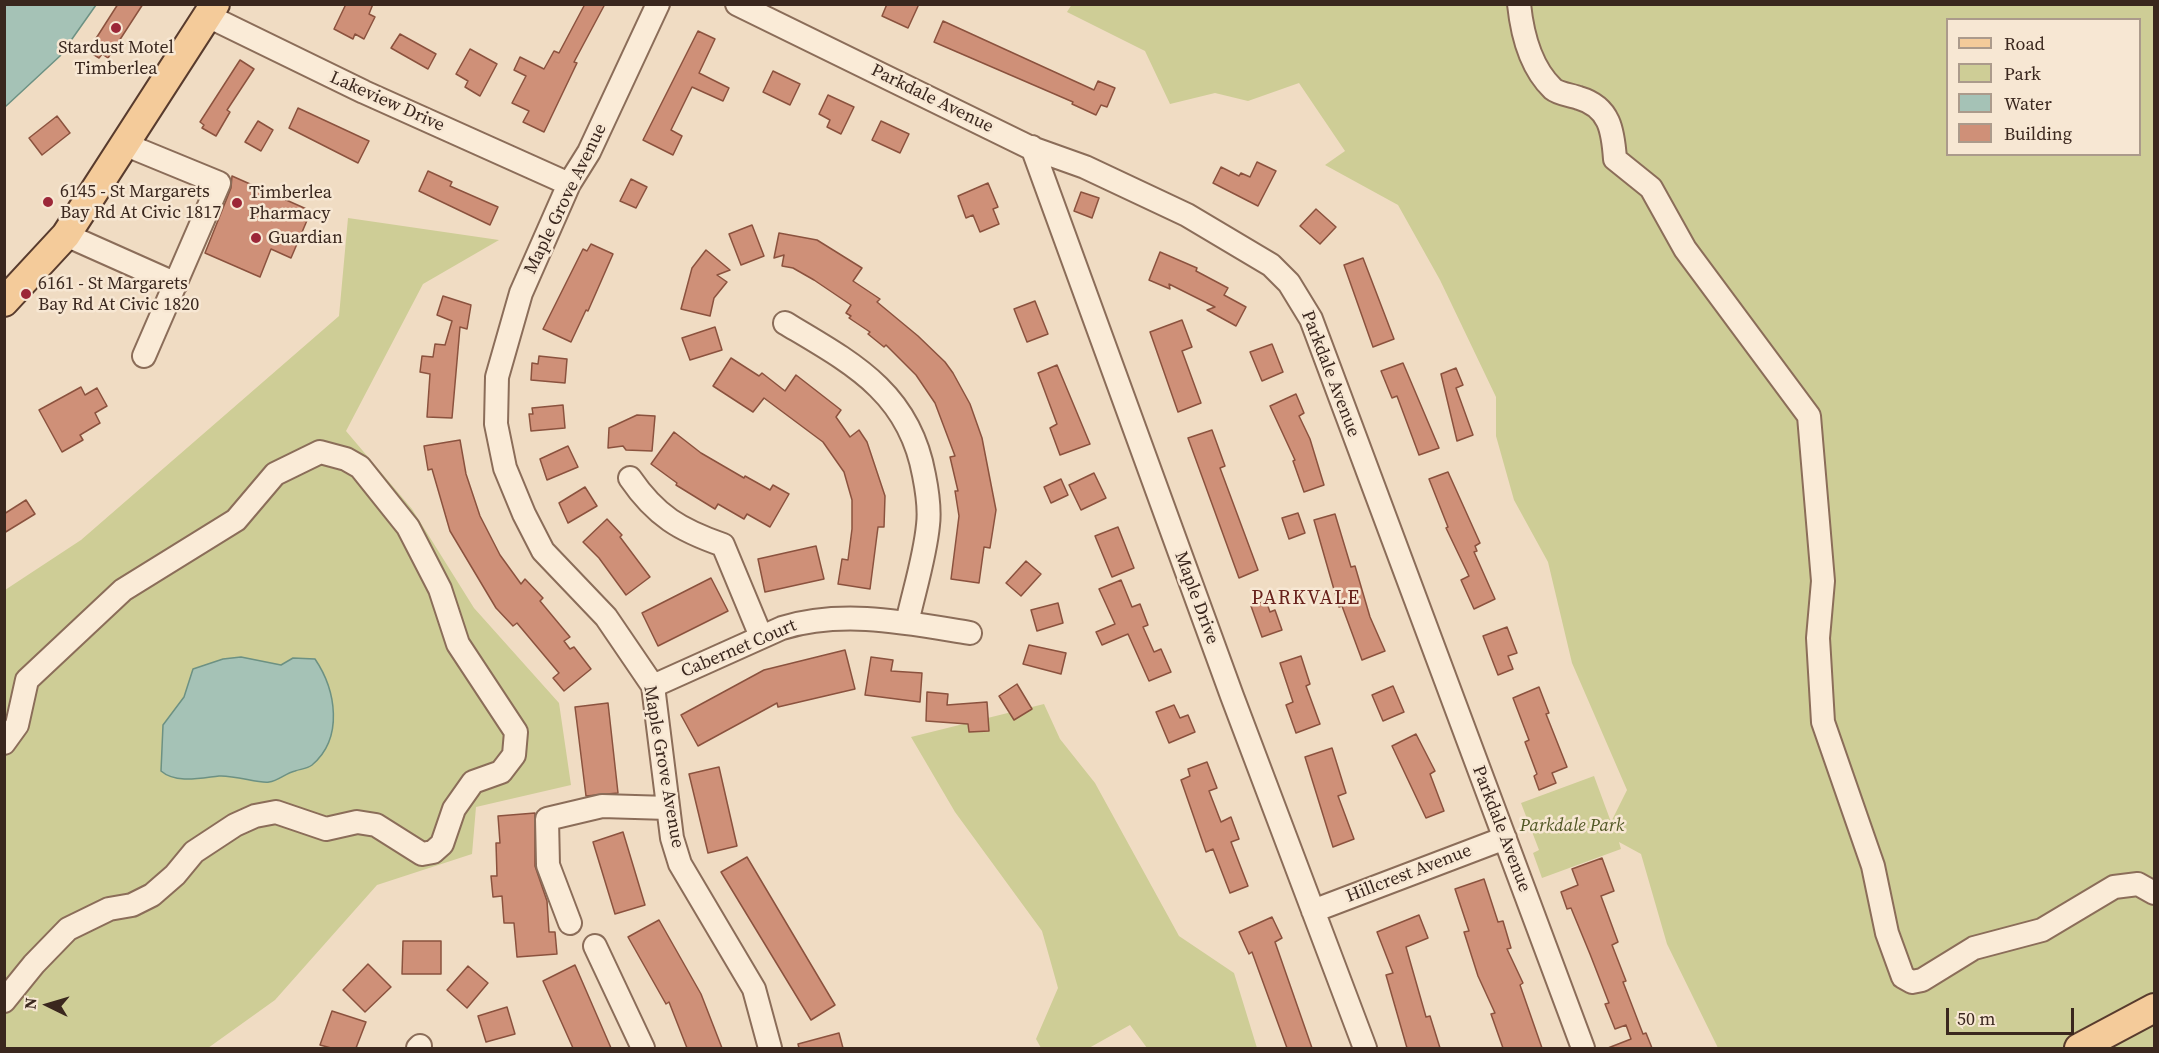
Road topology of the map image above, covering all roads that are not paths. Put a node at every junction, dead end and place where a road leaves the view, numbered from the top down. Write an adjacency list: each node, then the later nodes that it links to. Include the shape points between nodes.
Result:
1 (658, 4): 7 (street, Maple Grove Avenue, via 589,152)
2 (737, 4): 6 (street, Parkdale Avenue)
3 (1519, 4): 21 (street, via 1521,24 1537,69 1554,91 1592,101 1612,127 1615,159 1652,188 1685,249 1809,416 1823,581 1818,638 1823,722 1874,866 1887,933 1903,977 1912,982 1922,980 1974,948 2042,930 2114,887 2138,884)
4 (212, 10): 5 (main road); 7 (street, Lakeview Drive, via 364,92)
5 (124, 144): 8 (main road); 9 (street, via 219,183)
6 (1032, 147): 20 (street, Parkdale Avenue, via 1137,190 1228,238 1271,265 1301,301); 22 (street, Maple Drive)
7 (569, 183): 17 (street, Maple Grove Avenue, via 521,293 497,377 496,424 505,468 543,551 606,617)
8 (66, 235): 9 (street); 10 (main road)
9 (176, 284): 12 (street)
10 (4, 302)
11 (785, 323): 14 (street, via 841,357 881,389 907,419 920,453 927,488 928,524)
12 (144, 356)
13 (630, 478): 16 (street, via 647,503 669,521 723,544 760,634)
14 (907, 623): 15 (street, Cabernet Court); 16 (street, Cabernet Court, via 834,618 802,622)
15 (970, 633)
16 (757, 639): 17 (street, Cabernet Court)
17 (653, 686): 19 (street, Maple Grove Avenue)
18 (4, 743): 25 (street, via 17,725 27,680 123,590 236,520 275,474 320,452 360,467 408,526 441,589 458,644 516,732 514,755 501,772 473,782 454,810 442,844 433,852 422,854 376,825 357,822 326,829 276,812 255,816 194,852 152,895 132,905 109,909 68,929)
19 (668, 808): 23 (street, via 602,806 547,819 548,865); 28 (street, Maple Grove Avenue, via 680,864 754,990)
20 (1505, 838): 22 (street, Hillcrest Avenue); 30 (street, Parkdale Avenue)
21 (2154, 893)
22 (1314, 911): 29 (street, Maple Drive)
23 (570, 923)
24 (595, 946): 27 (street)
25 (4, 1001)
26 (2154, 1008): 31 (main road)
27 (643, 1048)
28 (770, 1048)
29 (1365, 1048)
30 (1583, 1048)
31 (2079, 1048)

